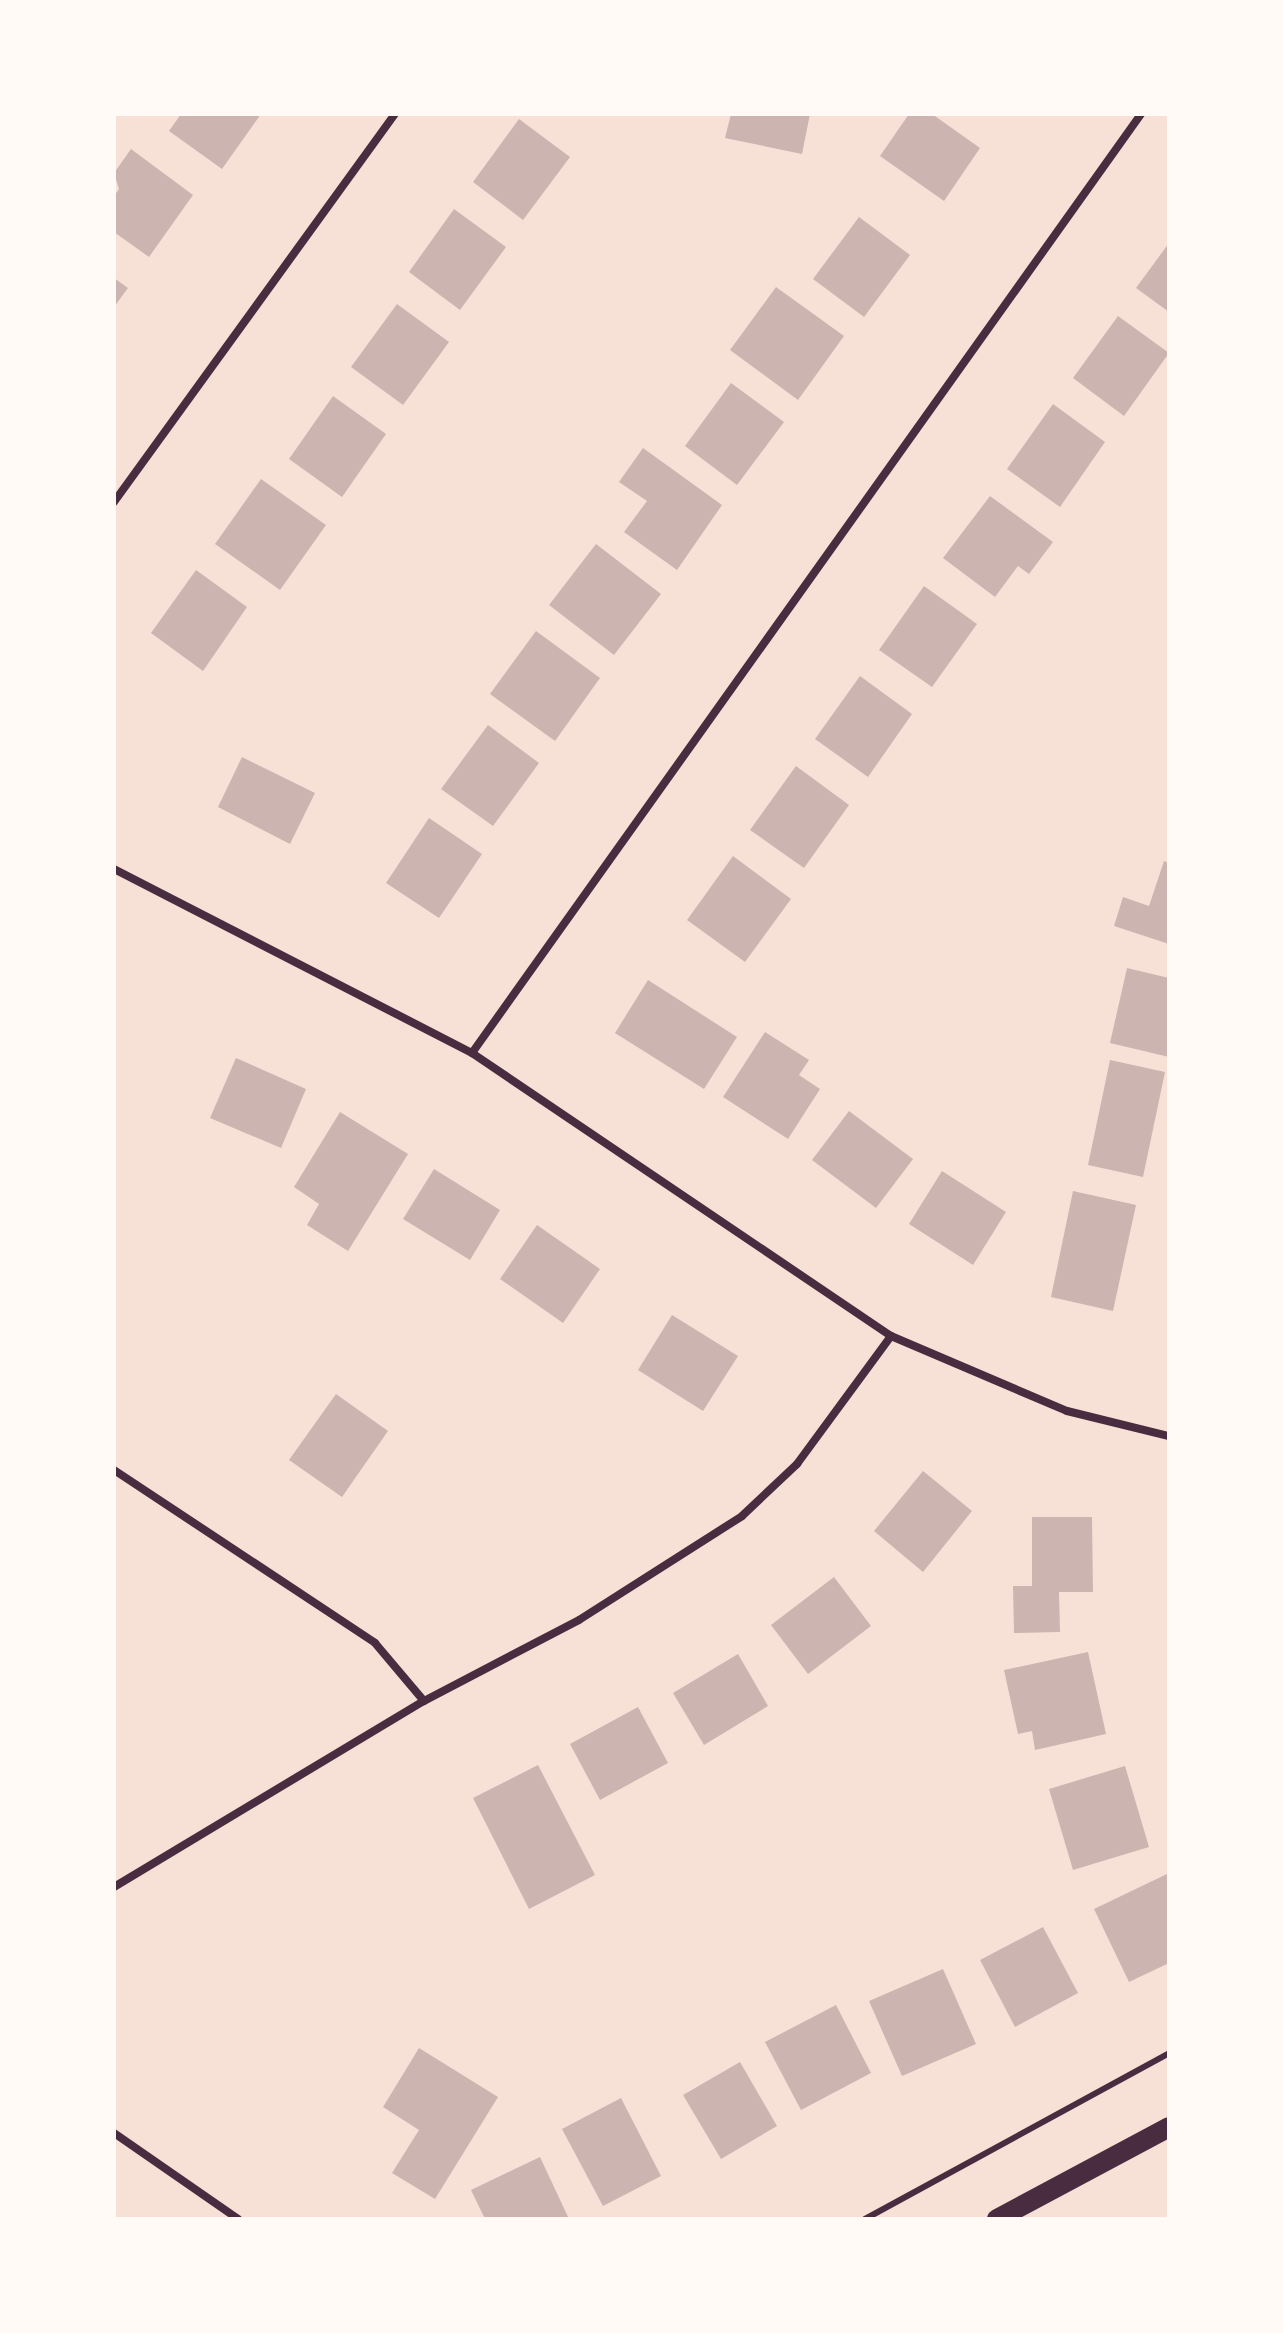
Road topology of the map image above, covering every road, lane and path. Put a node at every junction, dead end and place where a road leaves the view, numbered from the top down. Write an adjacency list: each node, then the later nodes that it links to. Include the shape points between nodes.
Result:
1 (395, 114): 3 (street)
2 (1141, 114): 5 (street)
3 (114, 502)
4 (114, 869): 5 (street)
5 (472, 1053): 6 (street)
6 (891, 1336): 7 (street, via 1067,1411); 9 (street, via 797,1464 742,1516 579,1620)
7 (1169, 1436)
8 (114, 1470): 9 (street, via 375,1643)
9 (424, 1701): 10 (street)
10 (114, 1887)
11 (1169, 2053): 15 (lane)
12 (1169, 2127): 16 (main road)
13 (114, 2133): 14 (street)
14 (238, 2219)
15 (865, 2219)
16 (997, 2219)

